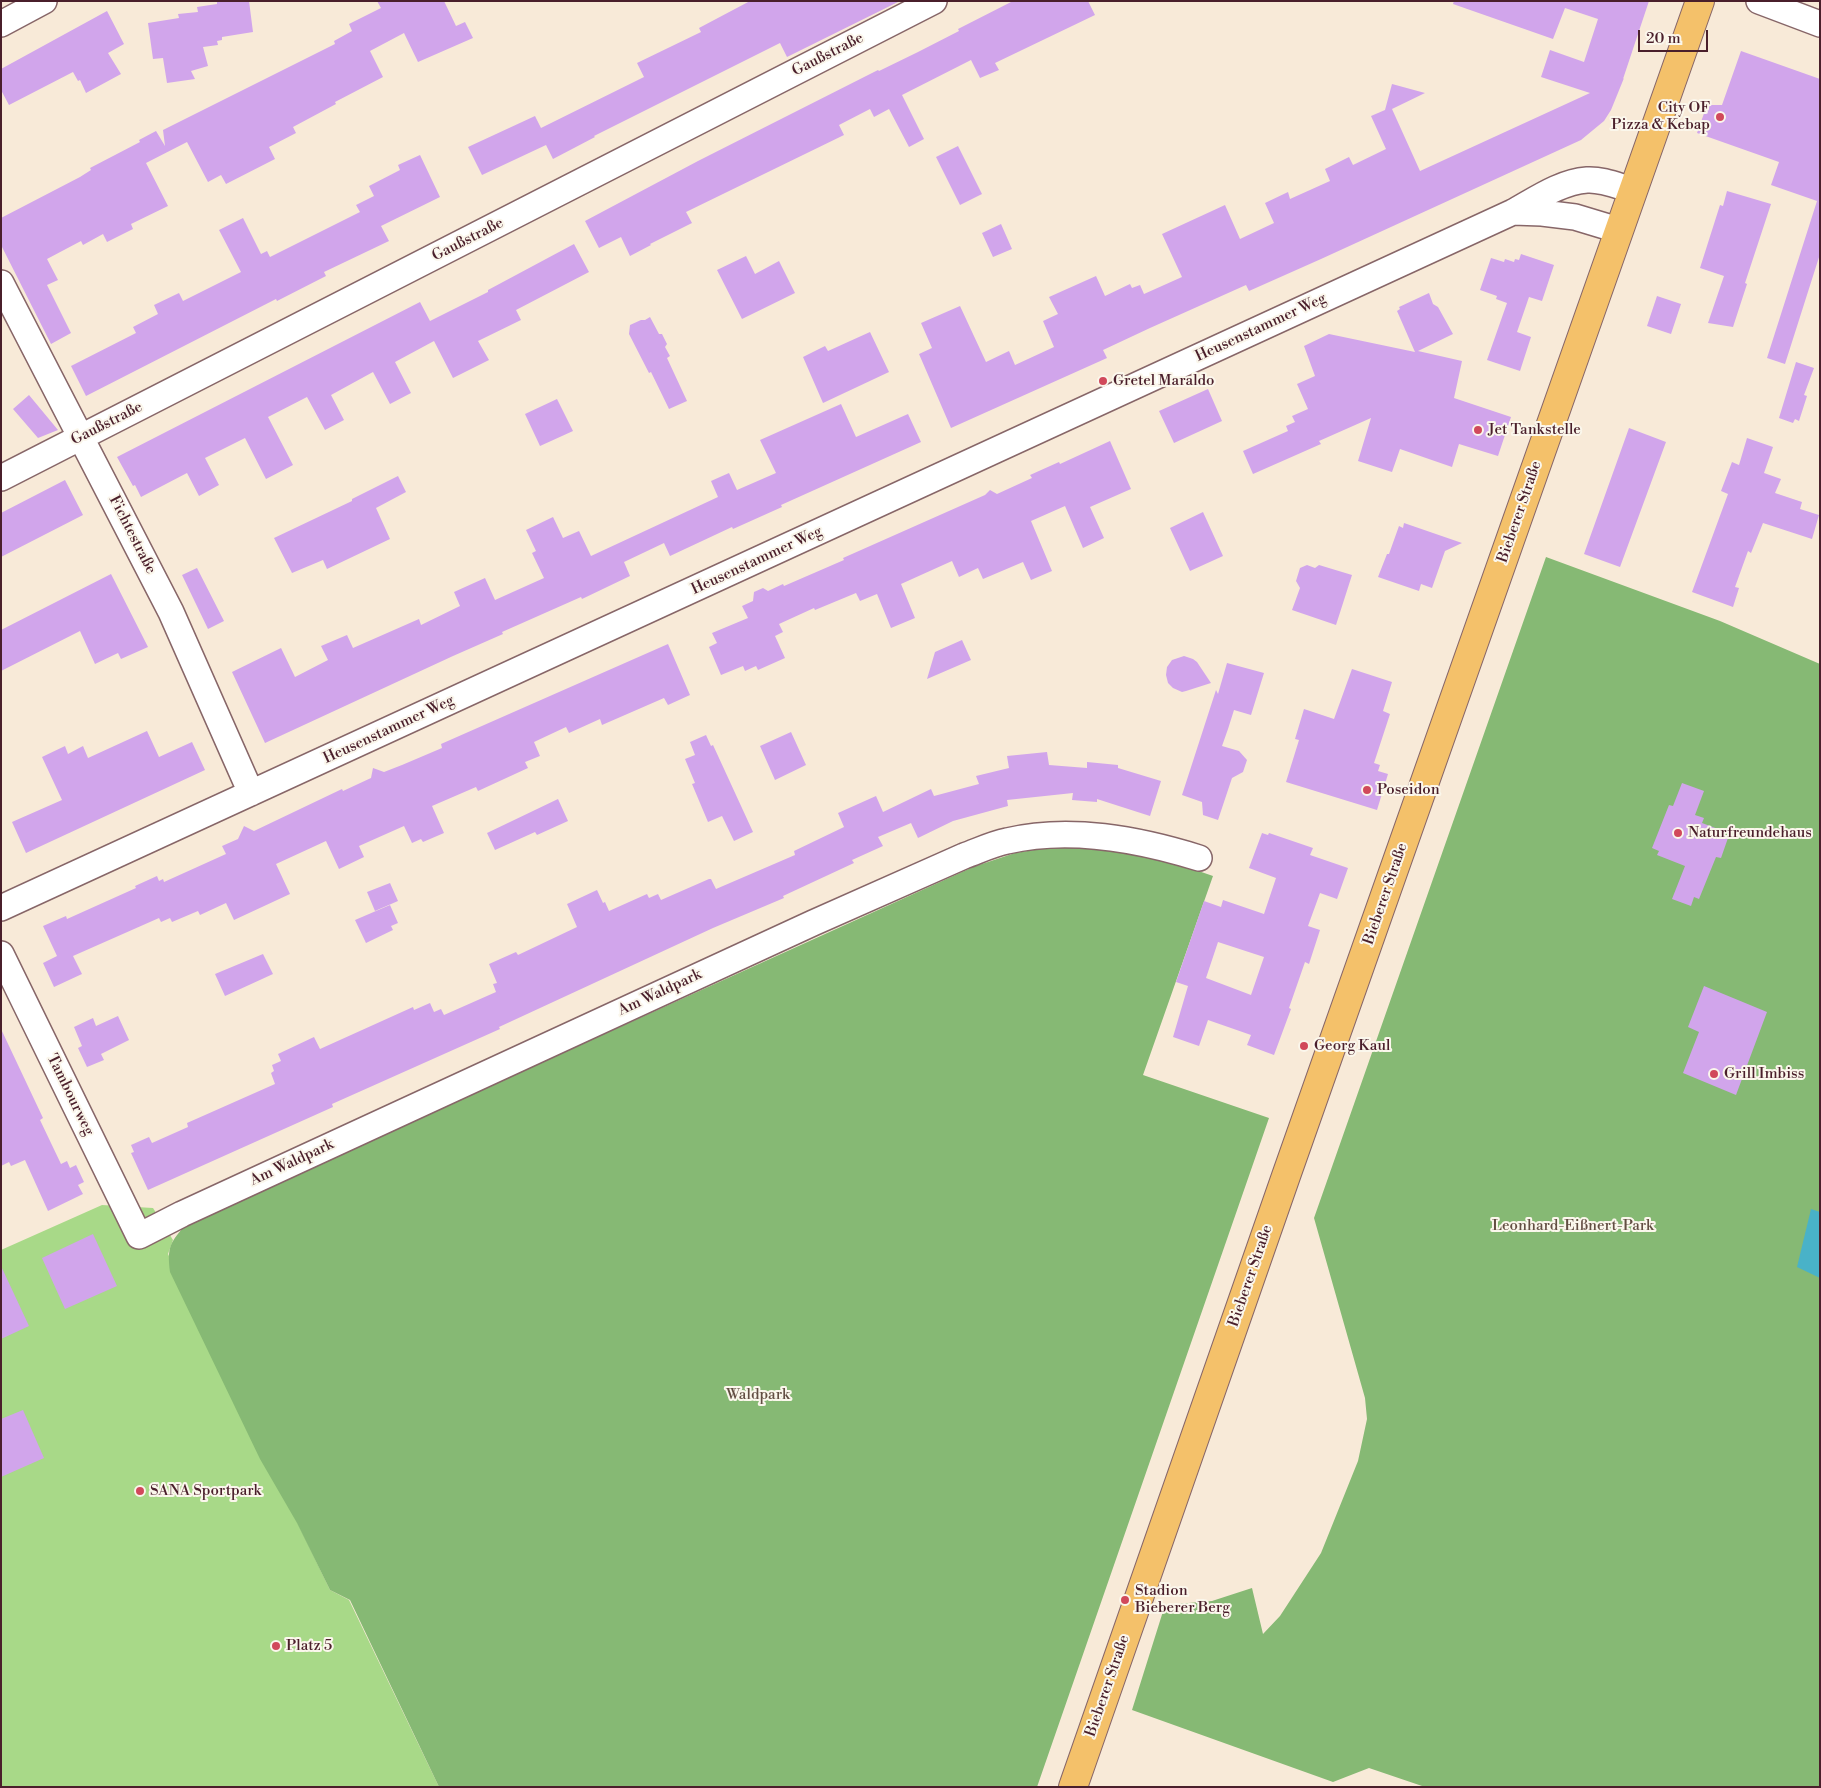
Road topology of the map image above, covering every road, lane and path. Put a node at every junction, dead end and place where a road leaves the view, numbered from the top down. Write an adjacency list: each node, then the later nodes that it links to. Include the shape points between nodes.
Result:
1 (44, 1): 5 (street)
2 (934, 1): 11 (street, Gaußstraße)
3 (1700, 1): 7 (main road, Bieberer Straße)
4 (1759, 1): 6 (street)
5 (1, 24)
6 (1820, 24)
7 (1632, 190): 8 (street, Heusenstammer Weg, via 1587,180 1547,193); 9 (main road, Bieberer Straße)
8 (1512, 212): 9 (street, Heusenstammer Weg, via 1569,216); 13 (street, Heusenstammer Weg)
9 (1618, 230): 18 (main road, Bieberer Straße)
10 (1, 283): 11 (street, Fichtestraße)
11 (81, 437): 12 (street, Gaußstraße); 13 (street, Fichtestraße, via 171,612)
12 (1, 478)
13 (251, 793): 15 (street, Heusenstammer Weg)
14 (1199, 858): 17 (street, Am Waldpark, via 1128,840 1070,835 1028,837 986,848 804,927 191,1209)
15 (1, 908)
16 (1, 954): 17 (street, Tambourweg)
17 (139, 1236)
18 (1073, 1787)

